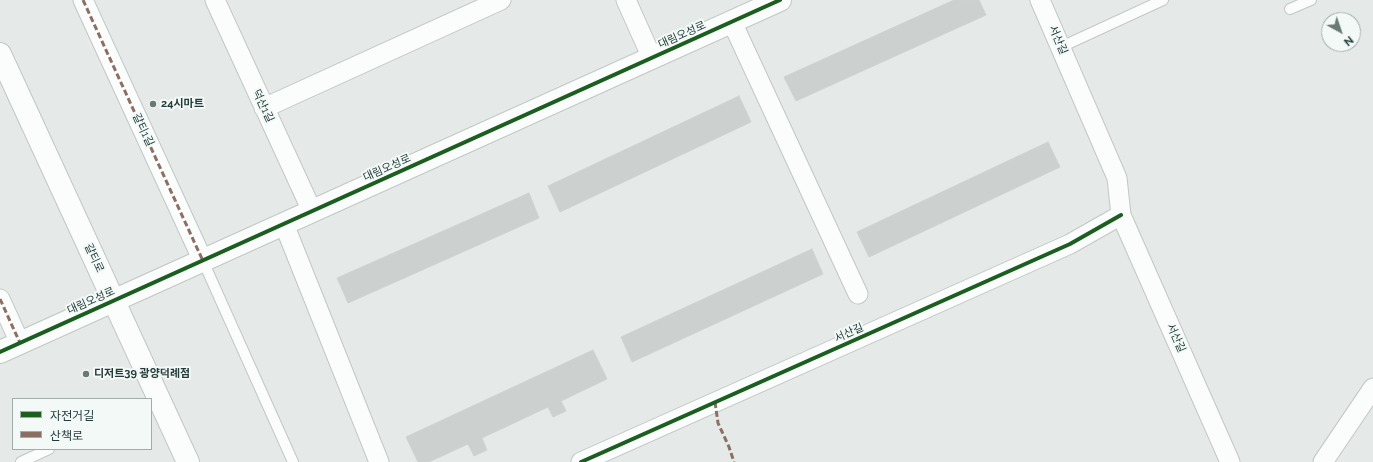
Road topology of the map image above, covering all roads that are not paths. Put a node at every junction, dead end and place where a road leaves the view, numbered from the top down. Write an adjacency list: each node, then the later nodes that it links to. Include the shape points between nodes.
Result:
1 (83, 0): 18 (street, 갈티1길)
2 (216, 0): 14 (street, 덕산1길)
3 (501, 0): 14 (street)
4 (626, 0): 13 (street)
5 (780, 0): 10 (street, 대림오성로)
6 (1040, 0): 11 (street, 서산길)
7 (1163, 0): 11 (lane)
8 (1311, 0): 9 (lane)
9 (1290, 9)
10 (732, 22): 13 (street, 대림오성로); 19 (street)
11 (1061, 47): 16 (street, 서산길, via 1117,178)
12 (0, 54): 21 (street, 갈티로)
13 (652, 58): 15 (street, 대림오성로)
14 (264, 108): 15 (street, 덕산1길)
15 (312, 211): 17 (street, 대림오성로)
16 (1121, 215): 31 (street, 서산길, via 1070,244); 32 (street, 서산길)
17 (284, 224): 18 (street, 대림오성로); 30 (street)
18 (202, 261): 21 (street, 대림오성로); 29 (lane)
19 (858, 294)
20 (0, 298): 22 (street)
21 (114, 301): 22 (street, 대림오성로); 25 (street, 갈티로)
22 (20, 343): 23 (street, 대림오성로)
23 (0, 352)
24 (1373, 388): 33 (street)
25 (155, 401): 28 (street, 갈티로)
26 (47, 450): 27 (lane)
27 (21, 462)
28 (188, 462)
29 (292, 462)
30 (379, 462)
31 (581, 462)
32 (1230, 462)
33 (1323, 462)

